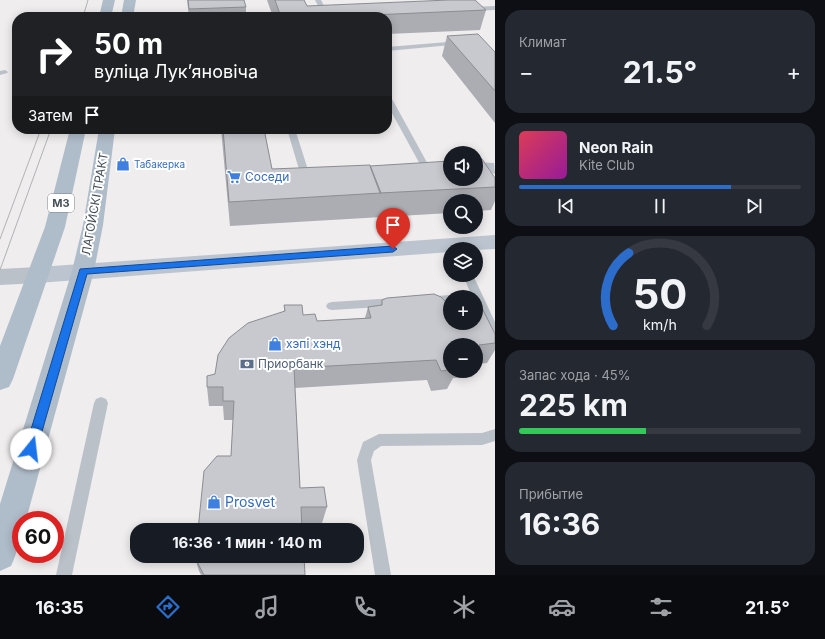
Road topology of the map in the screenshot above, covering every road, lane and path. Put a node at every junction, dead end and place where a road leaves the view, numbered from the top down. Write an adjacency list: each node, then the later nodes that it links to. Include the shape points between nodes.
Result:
1 (109, 0): 6 (main road)
2 (130, 0): 7 (main road)
3 (318, 0): 8 (lane)
4 (495, 8): 5 (lane)
5 (461, 9)
6 (106, 12)
7 (128, 12)
8 (324, 12)
9 (470, 42): 10 (lane)
10 (392, 49)
11 (392, 106): 16 (lane)
12 (77, 134): 23 (main road, М3, via 55,227)
13 (106, 134): 22 (main road, ЛАГОЙСКІ ТРАКТ, via 93,225)
14 (293, 134): 18 (lane, via 305,176)
15 (483, 166): 17 (lane, via 491,165)
16 (427, 168)
17 (495, 171)
18 (319, 175)
19 (495, 242): 20 (main road)
20 (483, 244)
21 (443, 248): 22 (main road)
22 (83, 271): 23 (main road); 34 (main road, ЛАГОЙСКІ ТРАКТ)
23 (38, 275): 24 (street); 31 (main road, М3)
24 (0, 278)
25 (443, 299): 26 (lane)
26 (419, 301)
27 (403, 302): 28 (lane)
28 (332, 306)
29 (483, 310): 30 (lane)
30 (495, 335)
31 (0, 379)
32 (101, 403): 35 (lane)
33 (495, 435): 36 (lane, via 482,439 379,440 368,447 364,460)
34 (0, 555)
35 (64, 575)
36 (383, 575)

